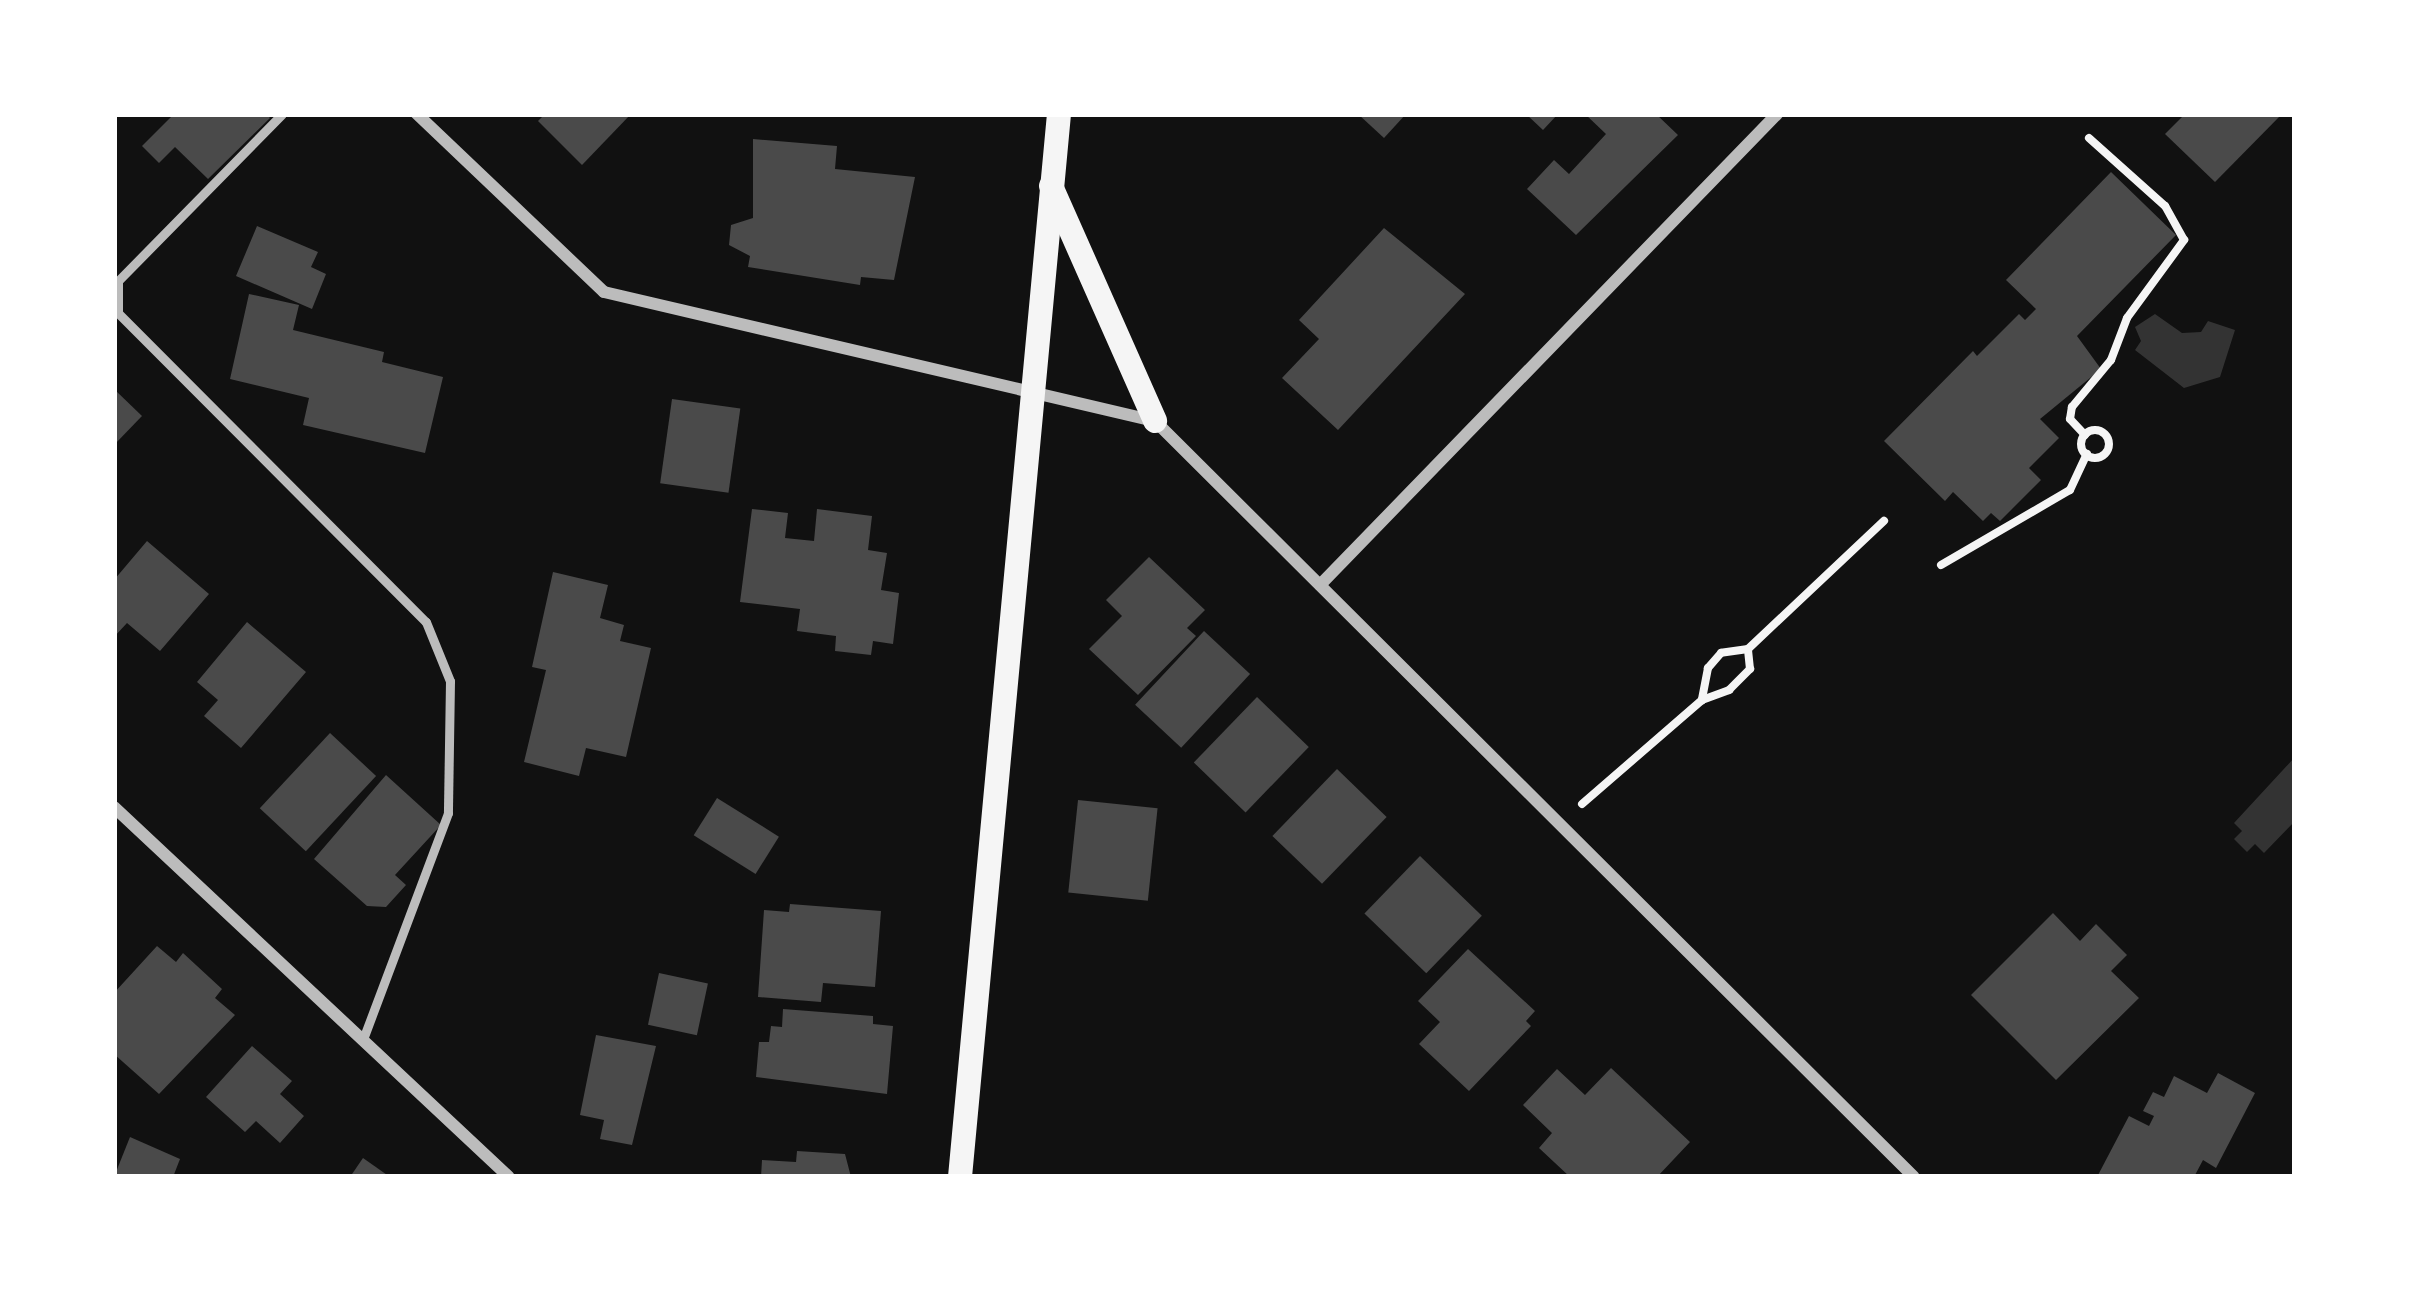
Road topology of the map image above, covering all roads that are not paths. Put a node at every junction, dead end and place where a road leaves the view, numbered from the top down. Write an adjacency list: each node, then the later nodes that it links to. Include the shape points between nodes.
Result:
1 (282, 114): 10 (lane, via 118,281 118,313 426,622 450,681 448,813)
2 (417, 114): 6 (street, via 604,292)
3 (1059, 114): 5 (main road)
4 (1778, 114): 8 (street)
5 (1051, 184): 6 (main road); 7 (main road)
6 (1031, 398): 7 (street); 12 (main road)
7 (1155, 421): 8 (street)
8 (1320, 585): 13 (street)
9 (114, 807): 10 (street)
10 (363, 1039): 11 (street)
11 (509, 1177)
12 (960, 1177)
13 (1914, 1177)

